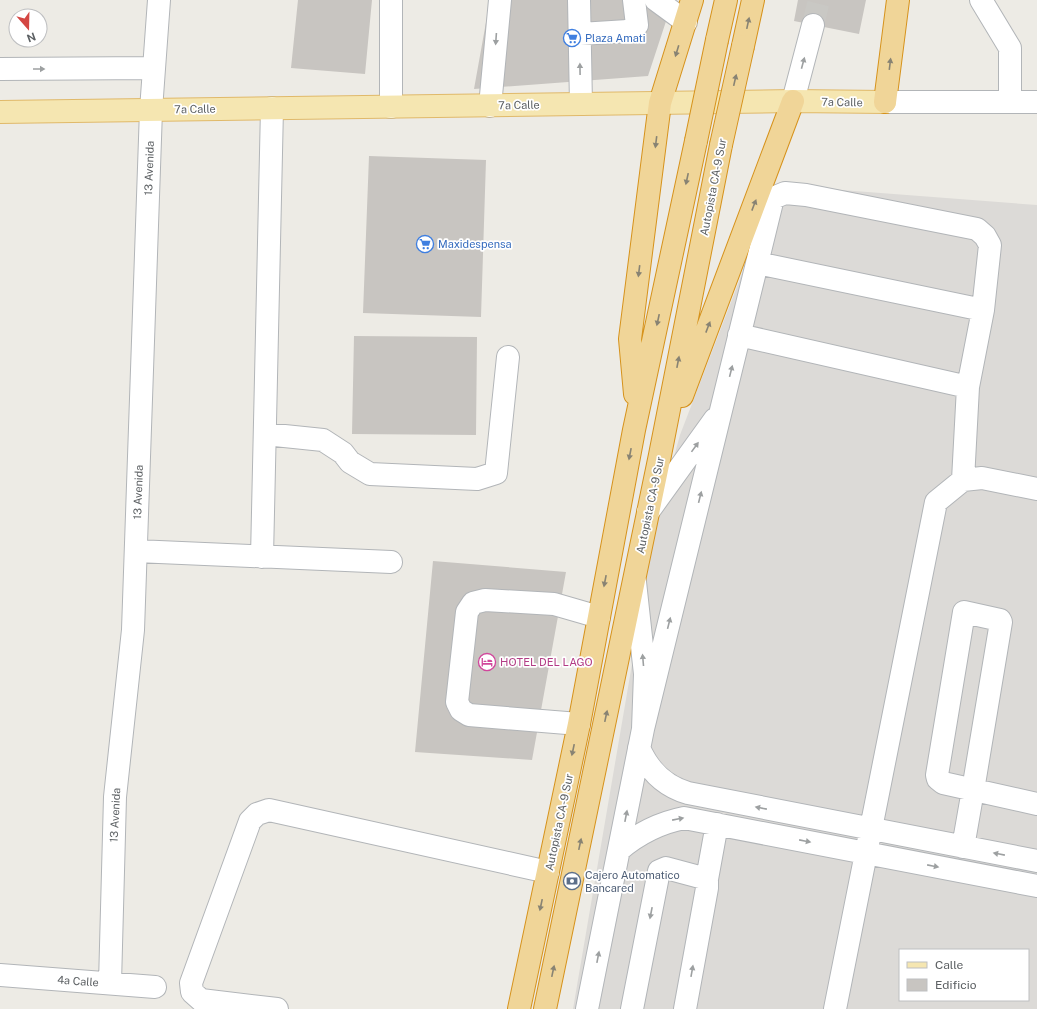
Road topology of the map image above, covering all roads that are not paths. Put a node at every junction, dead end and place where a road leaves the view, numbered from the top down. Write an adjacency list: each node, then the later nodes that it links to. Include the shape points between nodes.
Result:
1 (159, 0): 15 (street, 13 Avenida)
2 (392, 0): 24 (street)
3 (500, 0): 23 (street, one-way to 23)
4 (579, 0): 14 (street)
5 (634, 0): 14 (street, via 637,25 633,29)
6 (656, 0): 12 (street)
7 (692, 0): 12 (highway)
8 (726, 0): 34 (highway, Autopista CA-9 Sur, one-way to 34, bridge)
9 (753, 0): 36 (highway, Autopista CA-9 Sur, one-way to 9, bridge, via 721,145)
10 (898, 0): 18 (highway, one-way to 10)
11 (981, 0): 19 (street, via 1010,48)
12 (686, 22): 21 (highway, one-way to 21)
13 (814, 25): 17 (street, one-way to 13)
14 (580, 34): 22 (street, one-way to 14)
15 (154, 68): 16 (street, one-way to 15); 26 (street, 13 Avenida)
16 (0, 69)
17 (793, 101): 18 (main road, 7a Calle); 21 (main road, 7a Calle); 36 (highway, one-way to 17)
18 (885, 102): 19 (street, 7a Calle)
19 (1010, 102): 20 (street, 7a Calle)
20 (1037, 102)
21 (660, 103): 22 (main road, 7a Calle); 34 (highway, one-way to 34, via 630,339)
22 (581, 104): 23 (main road, 7a Calle)
23 (490, 106): 24 (main road, 7a Calle)
24 (391, 107): 25 (main road, 7a Calle)
25 (272, 108): 26 (main road, 7a Calle); 35 (street)
26 (151, 110): 27 (main road, 7a Calle); 40 (street, 13 Avenida)
27 (0, 112)
28 (757, 263): 29 (street); 29 (street, via 773,198 785,193 977,229 990,244); 30 (street)
29 (983, 310): 32 (street)
30 (740, 336): 32 (street); 33 (street, one-way to 30)
31 (508, 357): 35 (street, via 496,472 477,479 370,474 323,440)
32 (968, 387): 37 (street)
33 (721, 410): 39 (street, one-way to 33); 46 (street, one-way to 33)
34 (637, 415): 44 (highway, Autopista CA-9 Sur, one-way to 44)
35 (265, 434): 41 (street)
36 (660, 455): 39 (highway, Autopista CA-9 Sur)
37 (963, 480): 38 (street, via 982,478); 50 (street, via 936,502)
38 (1037, 488)
39 (648, 512): 43 (highway, Autopista CA-9 Sur)
40 (136, 551): 41 (street); 59 (street, 13 Avenida, via 133,630 115,797)
41 (262, 557): 42 (street)
42 (391, 562)
43 (635, 578): 46 (street, one-way to 43, via 645,674); 63 (highway, Autopista CA-9 Sur, one-way to 43)
44 (599, 617): 45 (highway, Autopista CA-9 Sur); 45 (street, via 554,604 486,600 473,603 467,612 457,702 461,710 469,715)
45 (579, 724): 55 (highway, Autopista CA-9 Sur, one-way to 55)
46 (641, 739): 50 (street, one-way to 46, via 679,791 652,771); 52 (street, one-way to 46)
47 (973, 790): 47 (street, via 1002,622 965,612 937,775 943,783); 48 (street); 51 (street)
48 (1037, 804)
49 (717, 824): 52 (street, one-way to 49, via 643,832 670,821 684,818); 53 (street, one-way to 53); 56 (street)
50 (870, 829): 51 (street); 53 (street)
51 (963, 847): 54 (street, one-way to 51)
52 (619, 850): 64 (street, one-way to 52)
53 (866, 853): 57 (street, one-way to 57); 67 (street)
54 (1037, 861)
55 (548, 872): 61 (street, via 269,810 257,814 250,821 191,983 192,992 201,1000); 62 (highway, Autopista CA-9 Sur, one-way to 62)
56 (707, 879): 65 (street, one-way to 65, via 666,868 659,871); 66 (street, one-way to 56)
57 (1037, 886)
58 (0, 975): 59 (street, 4a Calle)
59 (110, 983): 60 (street, 4a Calle)
60 (155, 987)
61 (277, 1009)
62 (519, 1009)
63 (545, 1009)
64 (587, 1009)
65 (632, 1009)
66 (685, 1009)
67 (835, 1009)

